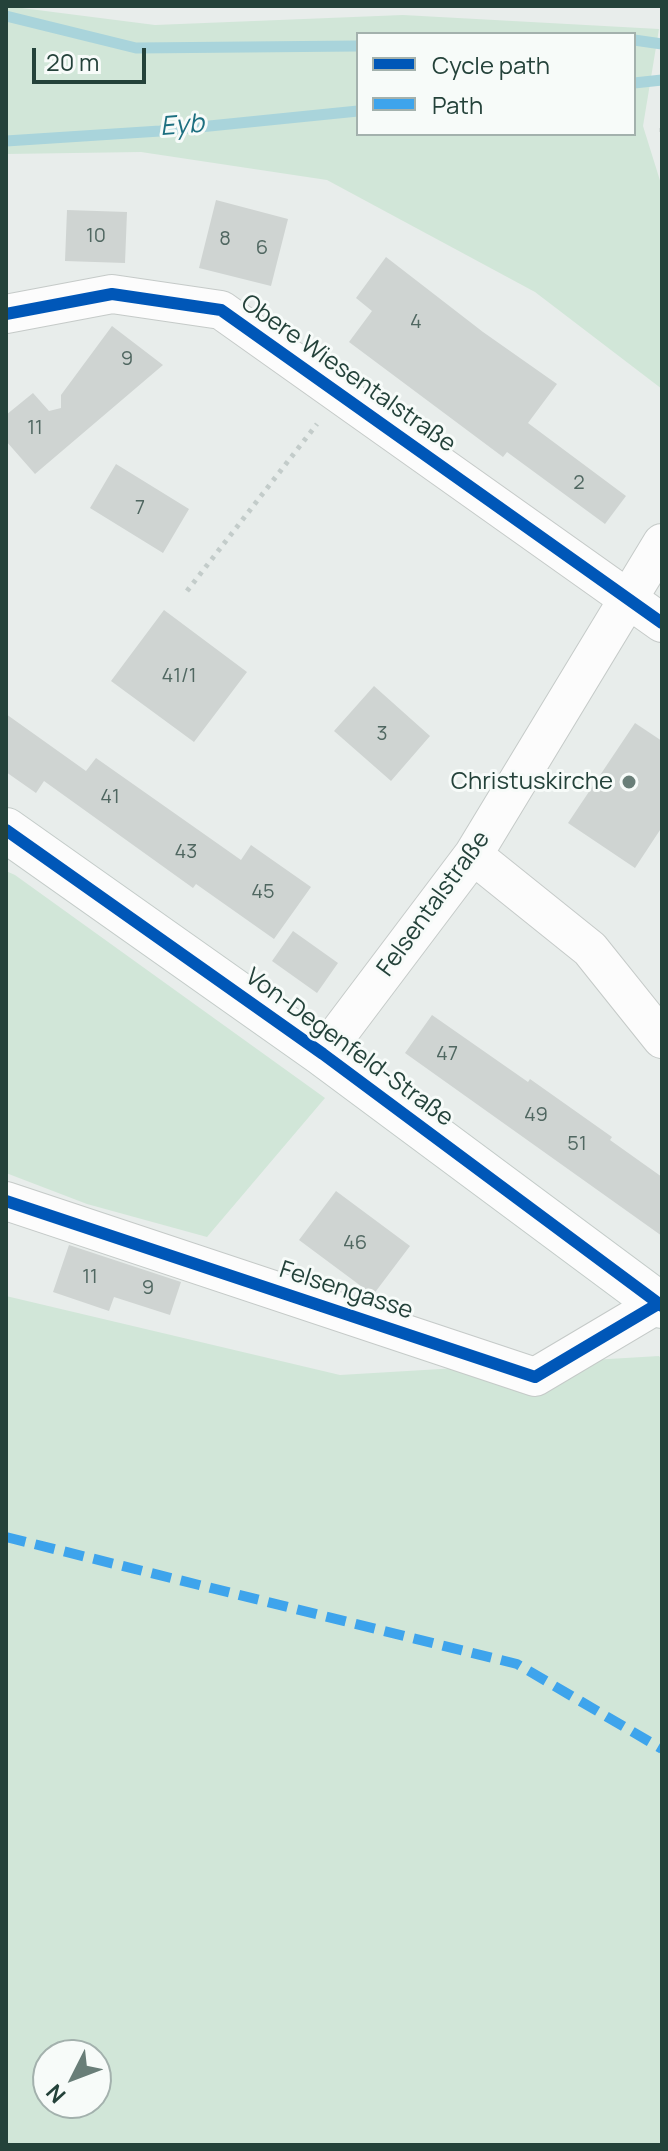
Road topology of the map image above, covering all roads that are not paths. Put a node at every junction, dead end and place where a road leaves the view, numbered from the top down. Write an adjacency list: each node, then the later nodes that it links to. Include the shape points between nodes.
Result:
1 (6, 314): 3 (street, Obere Wiesentalstraße, via 112,294 221,310)
2 (662, 543): 3 (street, Felsentalstraße)
3 (629, 599): 4 (street, Obere Wiesentalstraße); 6 (street, Felsentalstraße)
4 (662, 623)
5 (6, 830): 8 (main road, Von-Degenfeld-Straße)
6 (473, 855): 7 (street, via 590,949); 8 (street, Felsentalstraße)
7 (662, 1039)
8 (323, 1054): 10 (main road, Von-Degenfeld-Straße)
9 (6, 1201): 10 (street, Felsengasse, via 535,1377)
10 (660, 1305)

